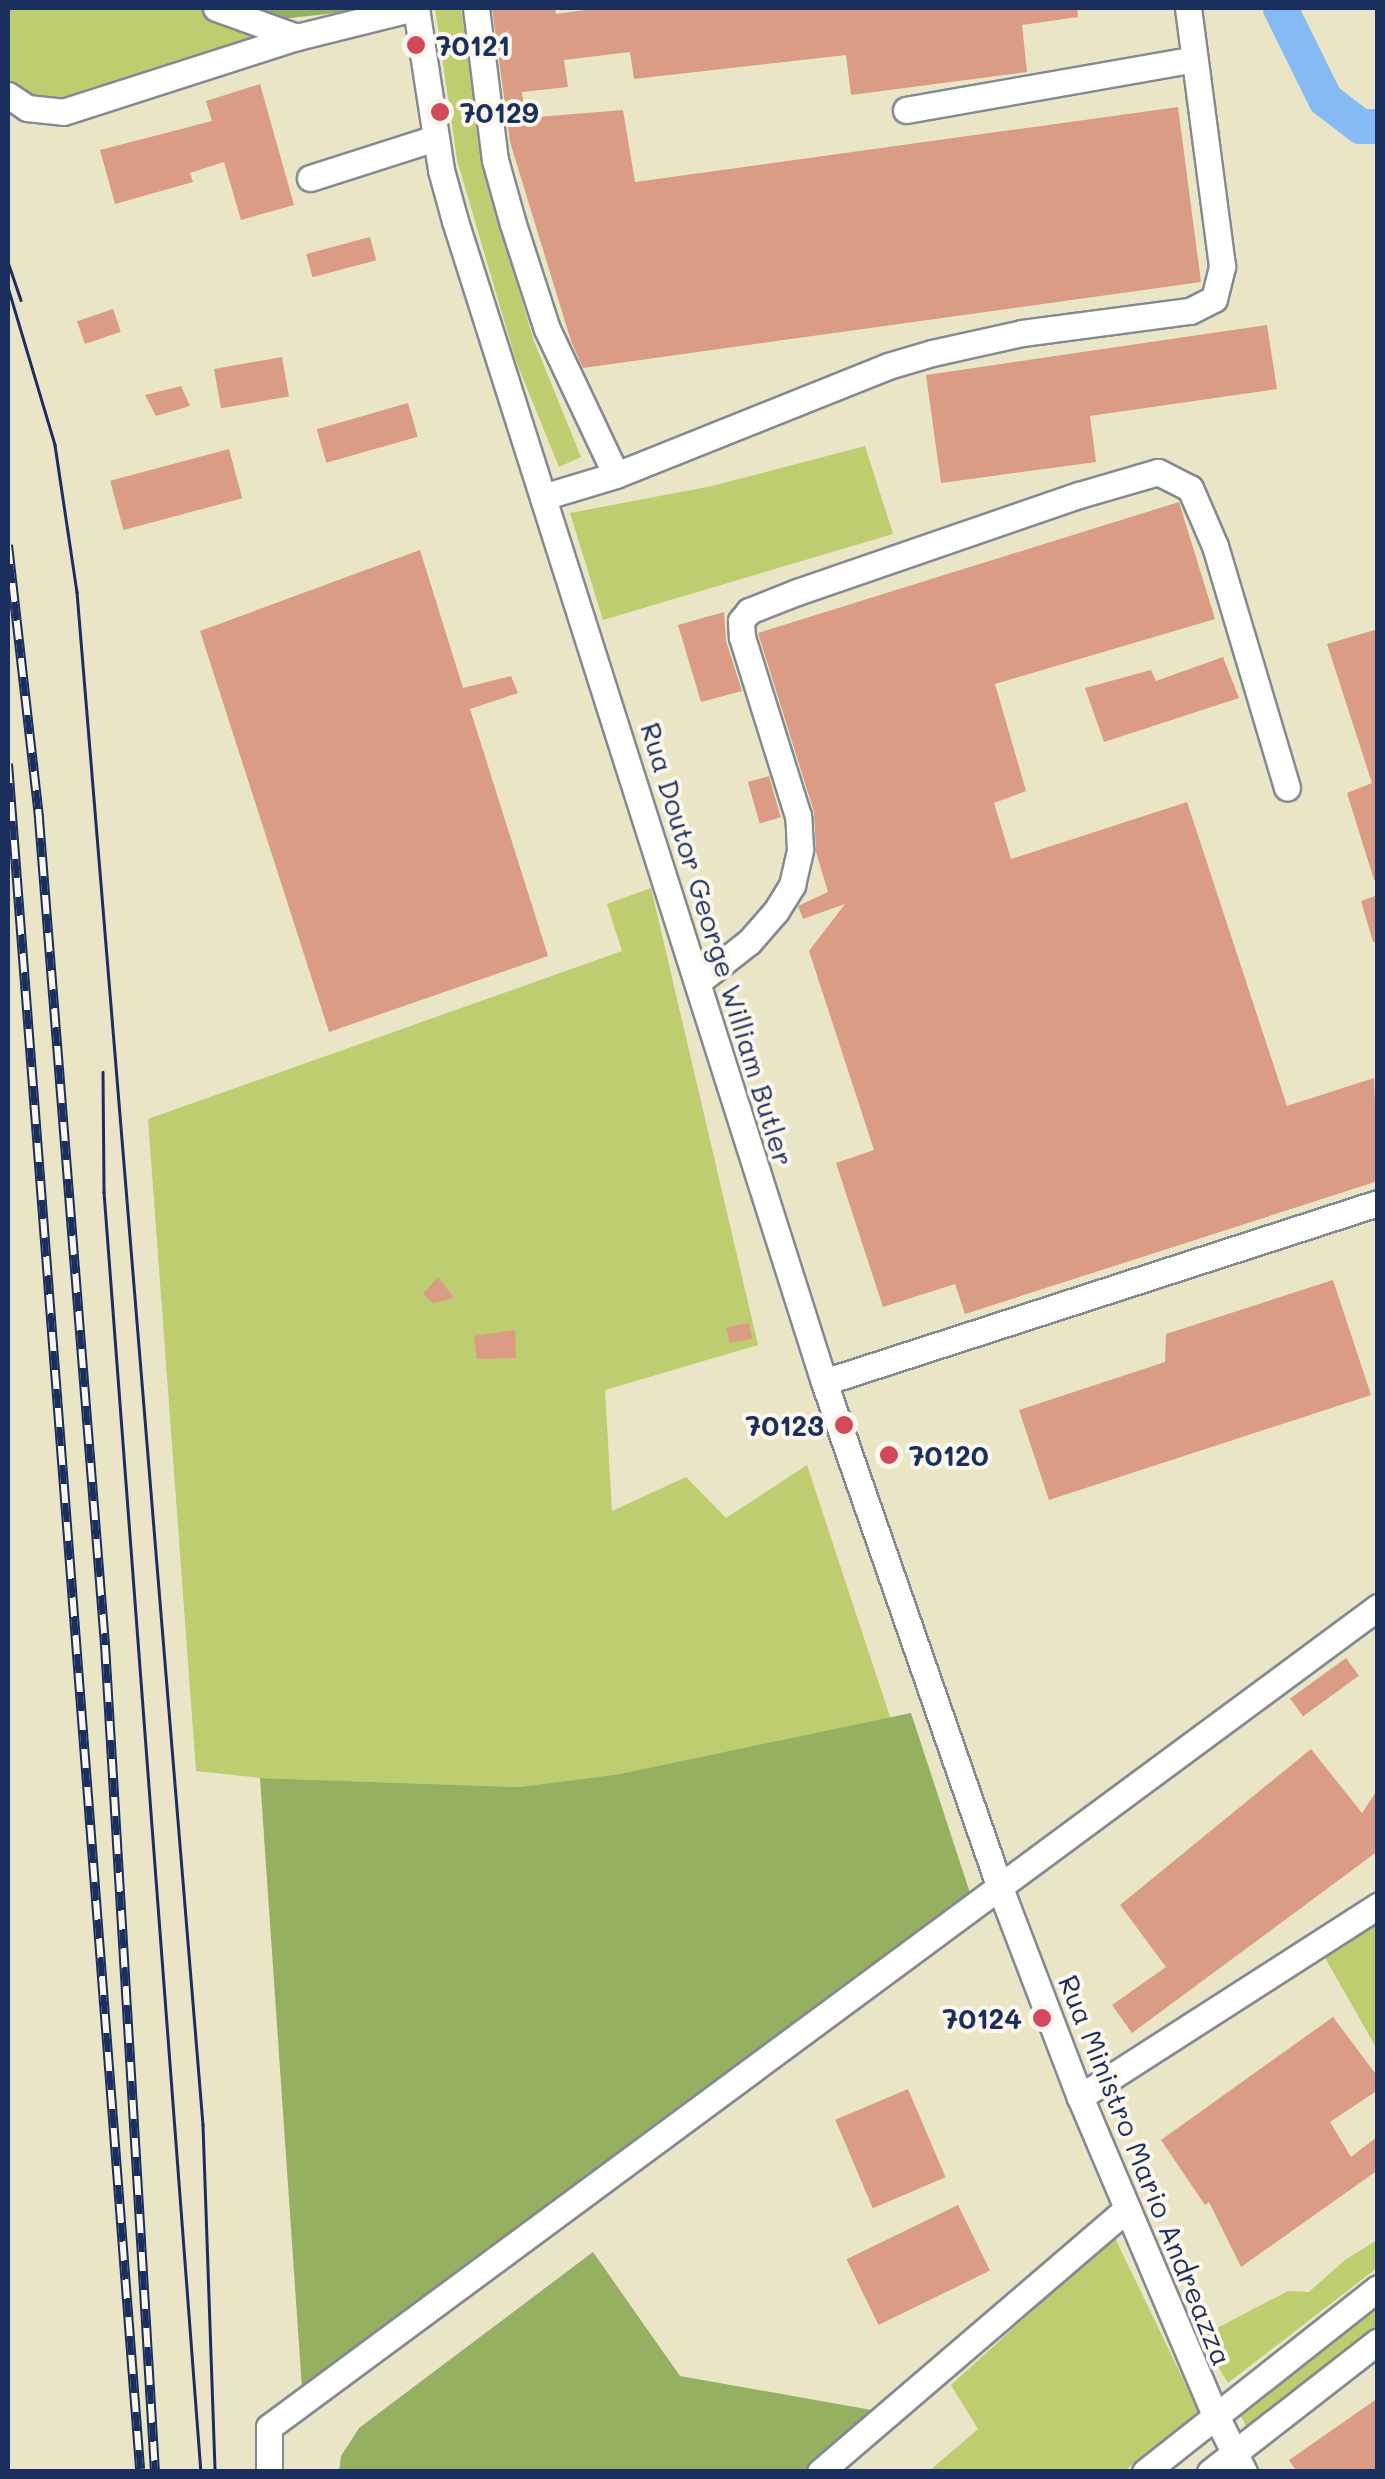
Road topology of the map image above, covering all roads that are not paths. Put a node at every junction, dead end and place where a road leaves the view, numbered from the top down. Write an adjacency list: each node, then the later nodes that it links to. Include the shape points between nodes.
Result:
1 (216, 8): 5 (street)
2 (415, 8): 5 (street); 9 (street, Rua Doutor George William Butler)
3 (476, 8): 11 (street, via 495,160 512,224 547,329)
4 (1188, 8): 6 (street)
5 (297, 37): 7 (street, via 63,112 27,108)
6 (1194, 59): 8 (street); 11 (street, via 1222,266 1214,299 1190,311 1022,332 932,352)
7 (8, 95)
8 (906, 110)
9 (435, 138): 10 (street); 12 (street, Rua Doutor George William Butler)
10 (310, 178)
11 (616, 475): 12 (street)
12 (546, 496): 14 (street, Rua Doutor George William Butler)
13 (1287, 788): 14 (street, via 1190,488 1158,472 1062,501 796,592 749,611 741,621 798,816 800,850 792,885 776,911 749,942)
14 (699, 980): 16 (street, Rua Doutor George William Butler)
15 (1378, 1203): 16 (street)
16 (824, 1382): 18 (street, Rua Doutor George William Butler)
17 (1378, 1607): 18 (street)
18 (1000, 1888): 20 (street, Rua Ministro Mario Andreazza); 26 (street, via 270,2428)
19 (1378, 1906): 20 (street)
20 (1080, 2097): 21 (street, Rua Ministro Mario Andreazza)
21 (1128, 2209): 24 (street, Rua Ministro Mario Andreazza); 27 (street)
22 (1378, 2288): 24 (street)
23 (1378, 2340): 25 (street)
24 (1214, 2412): 25 (street, Rua Ministro Mario Andreazza); 28 (street)
25 (1239, 2462): 29 (street)
26 (269, 2472)
27 (820, 2472)
28 (1145, 2472)
29 (1210, 2472)

